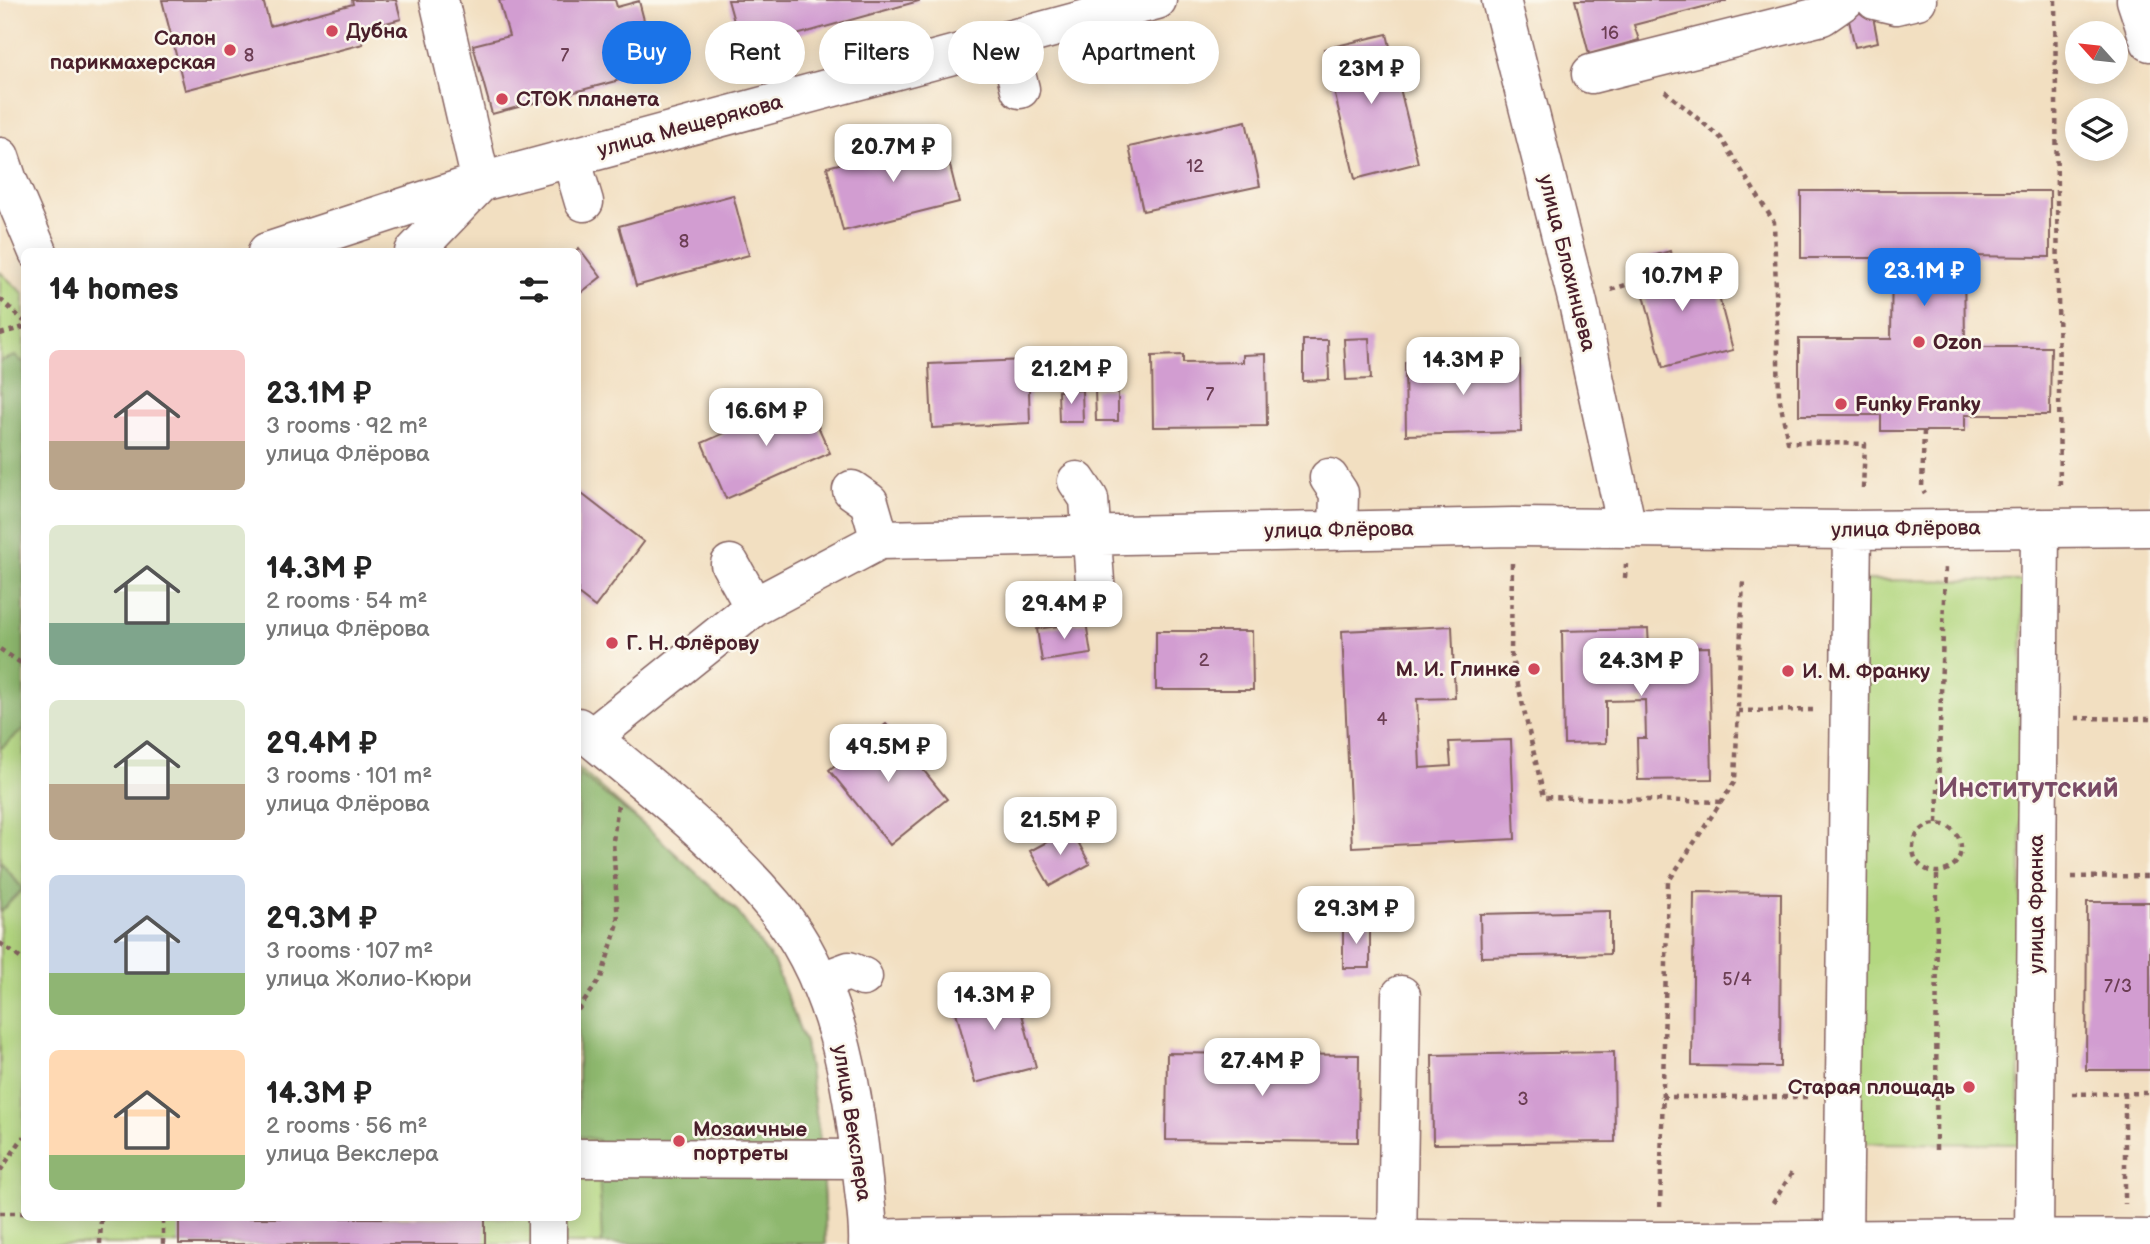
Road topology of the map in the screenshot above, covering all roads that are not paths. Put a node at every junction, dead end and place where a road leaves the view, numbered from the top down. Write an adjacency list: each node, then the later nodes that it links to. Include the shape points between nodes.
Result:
1 (439, 0): 16 (street)
2 (1157, 0): 8 (street, улица Мещерякова)
3 (1500, 0): 25 (street, улица Блохинцева, via 1578,303)
4 (1844, 0): 11 (street, via 1822,16)
5 (1875, 0): 6 (street, via 1896,5)
6 (1917, 0)
7 (2136, 0): 9 (street)
8 (1052, 14)
9 (2150, 42)
10 (948, 56): 15 (street, улица Мещерякова)
11 (1591, 74)
12 (1019, 84): 13 (street)
13 (1020, 89)
14 (0, 156): 18 (street)
15 (570, 158): 16 (street, улица Мещерякова); 17 (street)
16 (481, 182): 19 (street, улица Мещерякова); 20 (street)
17 (584, 202)
18 (36, 248)
19 (279, 248)
20 (418, 248)
21 (1340, 483): 28 (street)
22 (867, 492): 29 (street)
23 (1091, 499): 28 (street, улица Флёрова); 29 (street, улица Флёрова); 31 (street)
24 (2150, 527): 26 (street, улица Флёрова)
25 (1627, 528): 27 (street, улица Флёрова); 28 (street, улица Флёрова)
26 (2040, 528): 27 (street, улица Флёрова); 38 (street, улица Франка)
27 (1852, 530): 39 (street)
28 (1338, 531)
29 (880, 540): 32 (street, улица Флёрова)
30 (730, 564): 32 (street)
31 (1096, 595)
32 (754, 607): 33 (street, улица Флёрова)
33 (584, 733): 36 (street, улица Векслера, via 708,835 776,907 813,965 846,972 841,1041)
34 (1401, 995): 41 (street)
35 (581, 1158): 36 (street)
36 (860, 1160): 42 (street, улица Векслера)
37 (547, 1221): 44 (street)
38 (2034, 1237): 39 (street); 40 (street)
39 (1843, 1239): 43 (street)
40 (2138, 1239)
41 (1397, 1240): 42 (street); 43 (street)
42 (869, 1242)
43 (1659, 1242)
44 (547, 1244)

